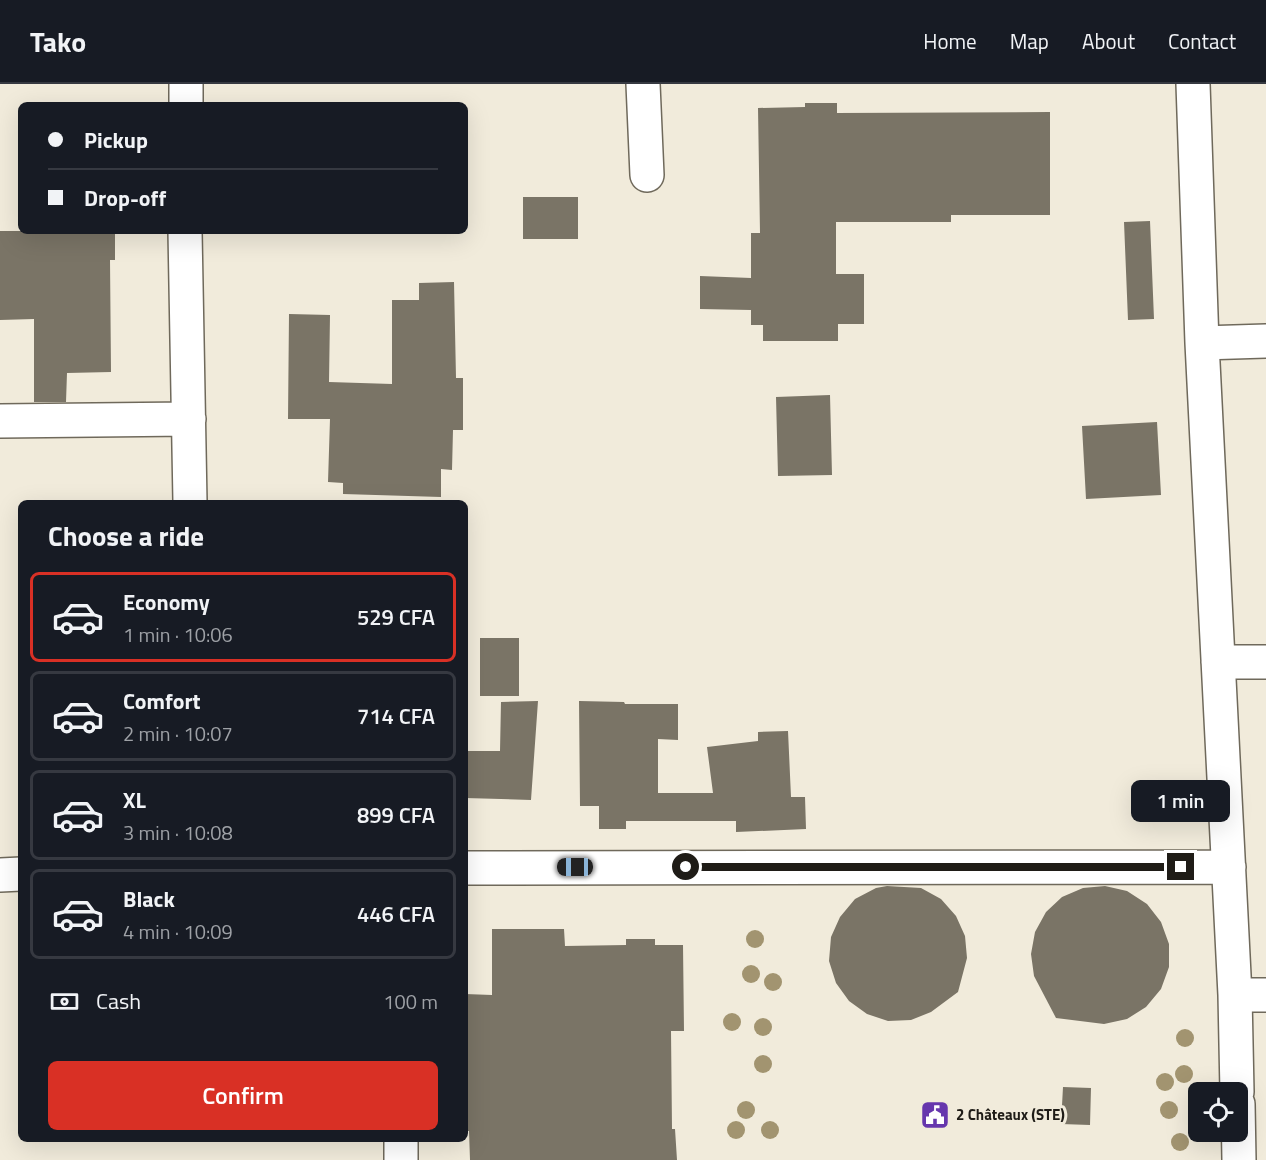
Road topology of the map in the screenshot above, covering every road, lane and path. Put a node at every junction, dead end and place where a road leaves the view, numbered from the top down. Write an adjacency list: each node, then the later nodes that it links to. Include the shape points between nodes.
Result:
1 (186, 84): 4 (street)
2 (643, 84): 5 (street)
3 (1193, 84): 8 (street)
4 (186, 102)
5 (647, 175)
6 (185, 234): 9 (street)
7 (1266, 341): 8 (street)
8 (1202, 343): 13 (street)
9 (189, 419): 10 (street); 11 (street)
10 (0, 421)
11 (190, 500)
12 (1266, 662): 13 (street)
13 (1218, 663): 14 (street)
14 (1228, 867): 15 (street); 18 (street)
15 (468, 868)
16 (18, 874): 17 (street)
17 (0, 875)
18 (1251, 995): 19 (street)
19 (1238, 1082)
20 (401, 1142): 22 (street)
21 (1239, 1142): 23 (street)
22 (401, 1160)
23 (1239, 1160)

